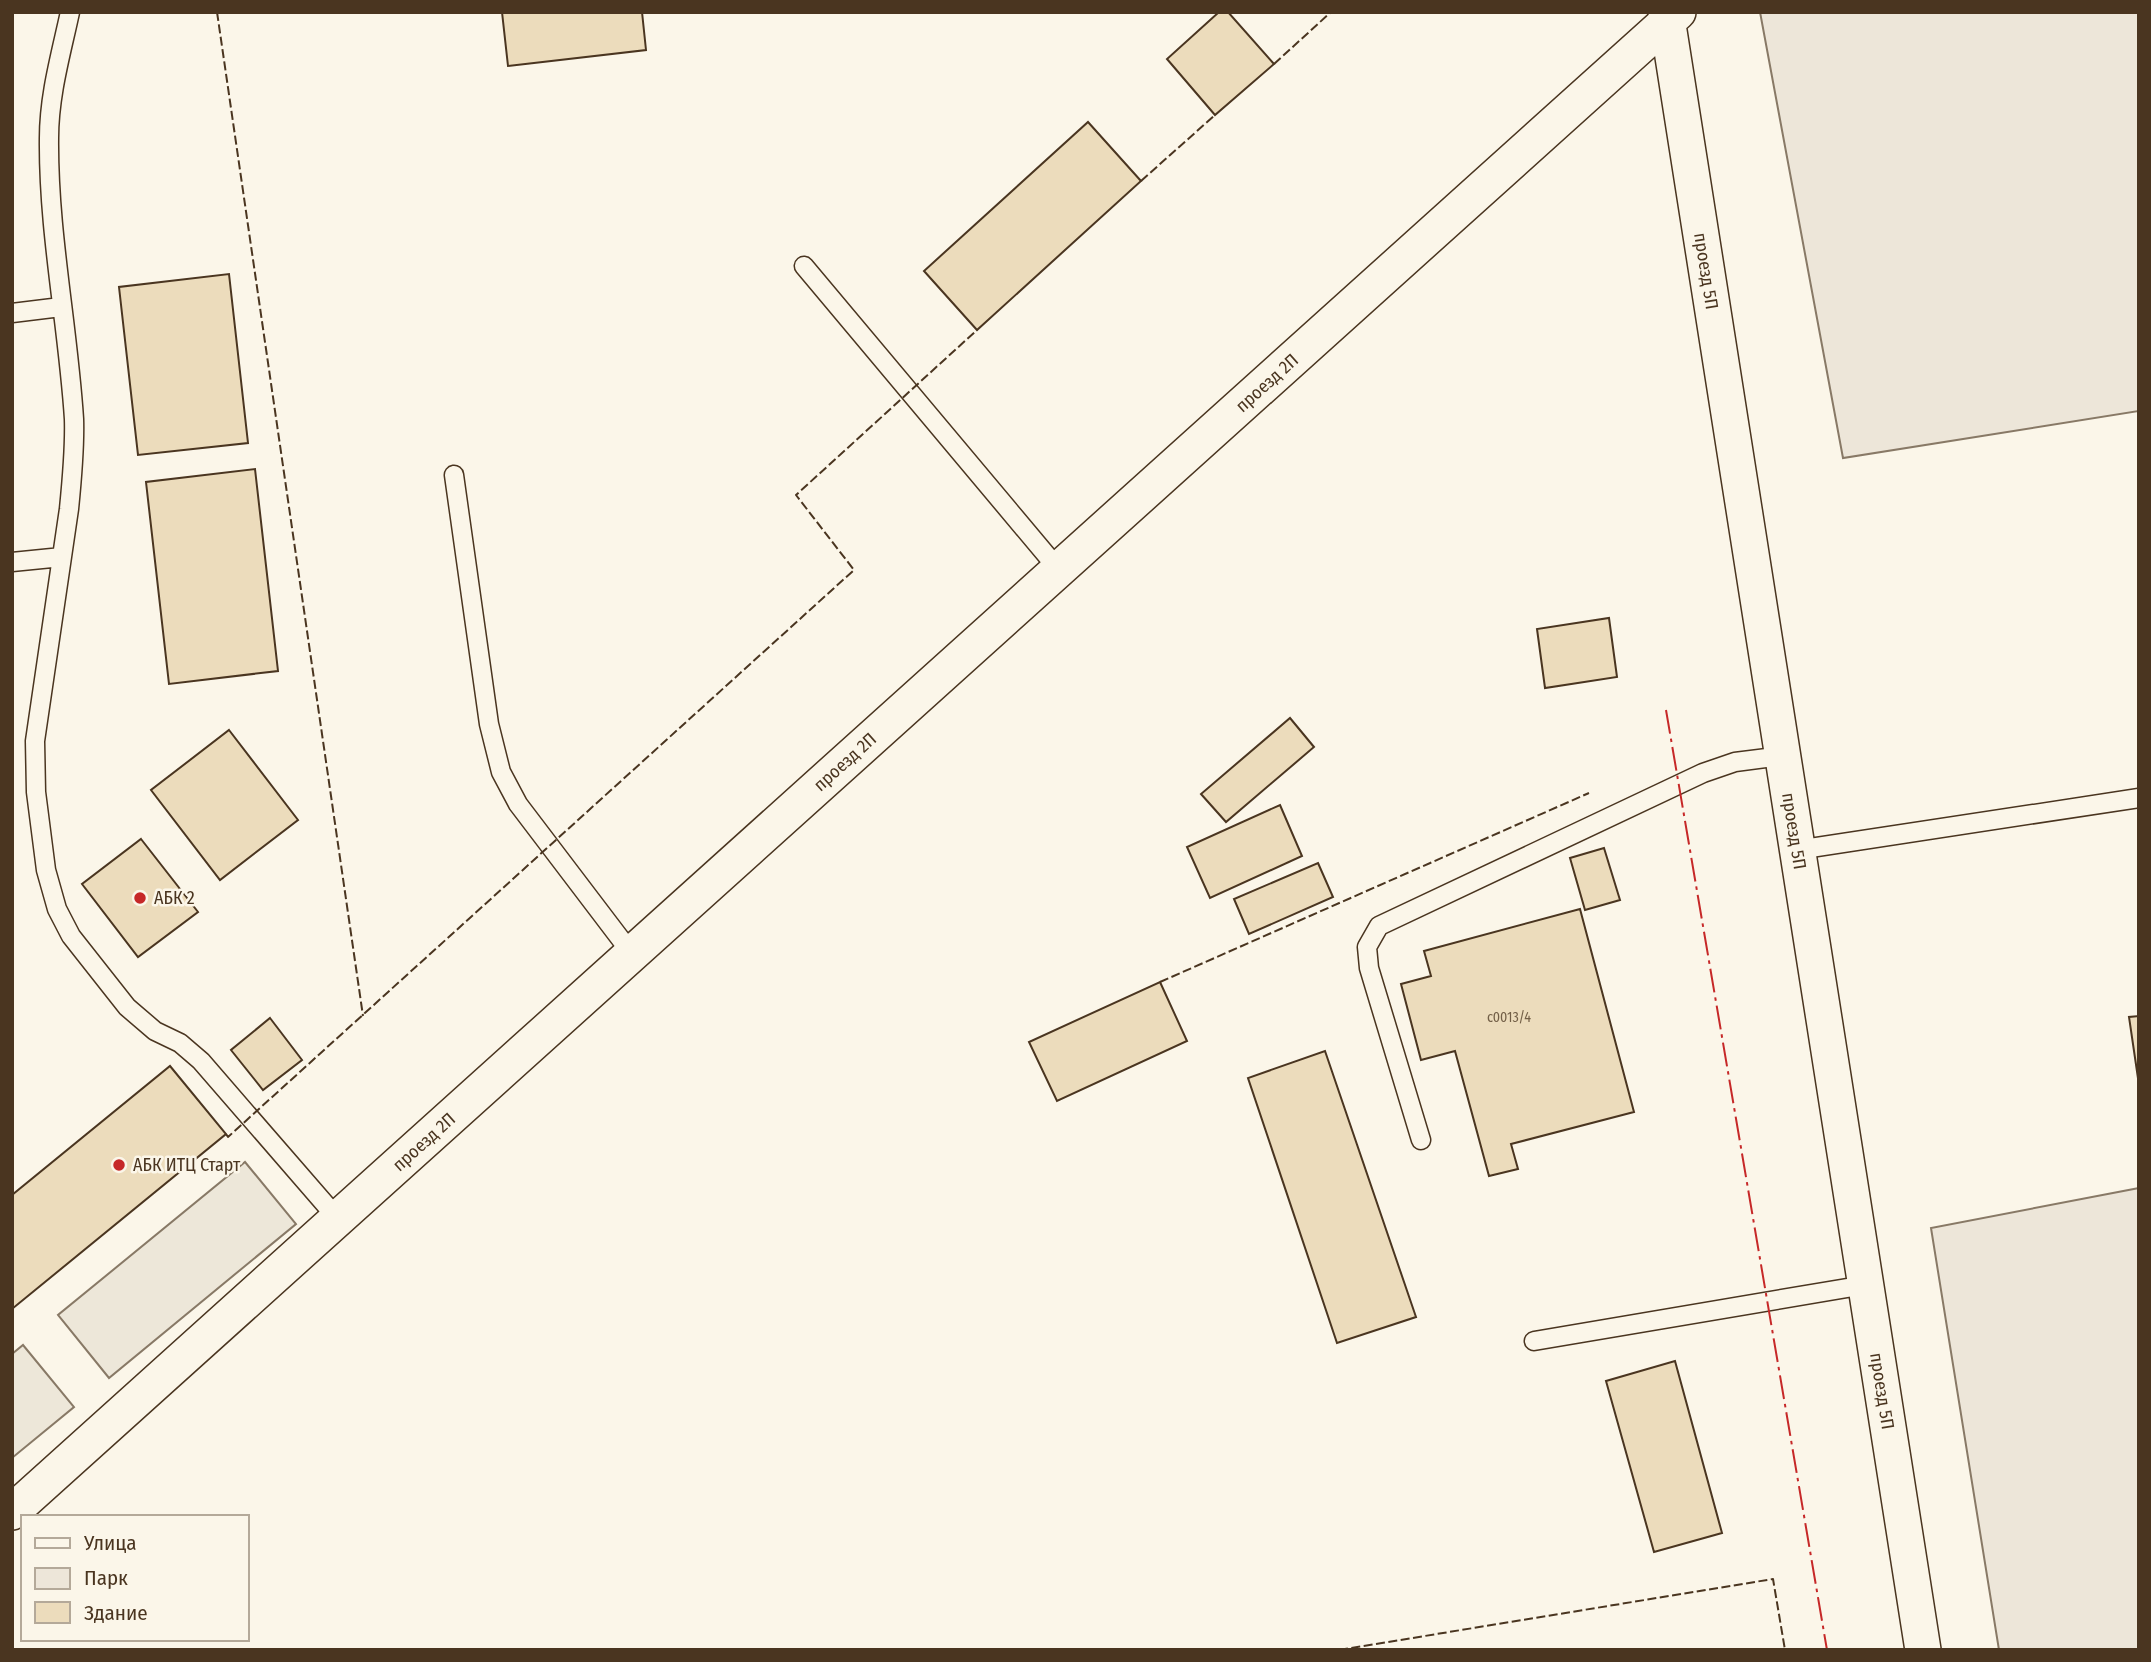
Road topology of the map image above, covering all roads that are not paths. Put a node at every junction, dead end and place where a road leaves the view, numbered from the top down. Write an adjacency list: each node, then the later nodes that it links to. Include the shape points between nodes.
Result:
1 (70, 12): 4 (lane, via 52,95 49,136)
2 (1670, 15): 9 (street, проезд 2П); 10 (street, проезд 5П)
3 (804, 266): 9 (lane)
4 (61, 307): 5 (lane); 7 (lane, via 74,420)
5 (12, 313)
6 (454, 475): 13 (lane, via 489,724 500,772 534,825)
7 (62, 557): 8 (lane); 15 (lane, via 35,741 46,870 57,909 127,1007 201,1061)
8 (12, 562)
9 (1059, 570): 13 (street, проезд 2П)
10 (1782, 756): 12 (street, проезд 5П); 14 (lane, via 1735,762 1703,773 1379,926 1367,947 1369,968)
11 (2139, 798): 12 (lane)
12 (1797, 850): 16 (street, проезд 5П)
13 (632, 954): 15 (street, проезд 2П)
14 (1421, 1140)
15 (338, 1219): 18 (street, проезд 2П)
16 (1865, 1285): 17 (lane); 19 (street, проезд 5П)
17 (1534, 1341)
18 (12, 1512)
19 (1923, 1650)

